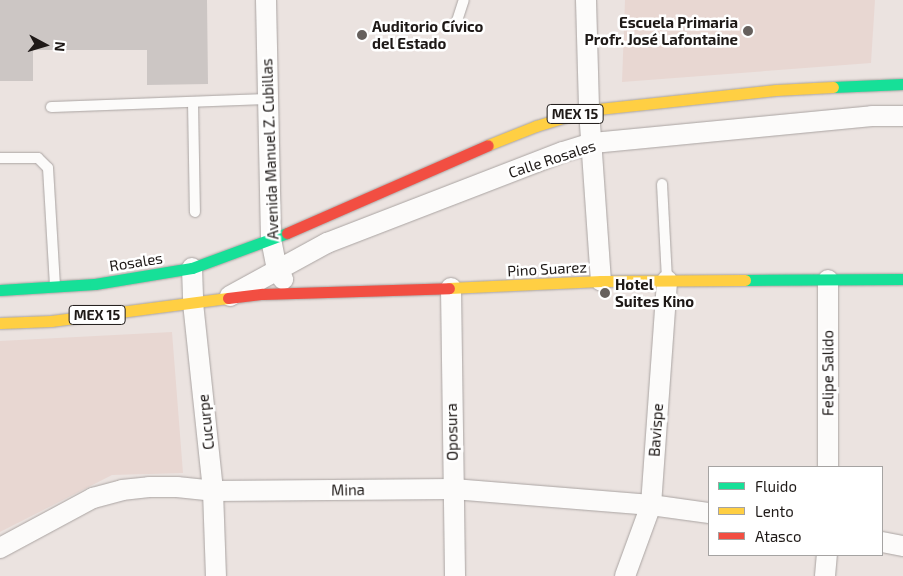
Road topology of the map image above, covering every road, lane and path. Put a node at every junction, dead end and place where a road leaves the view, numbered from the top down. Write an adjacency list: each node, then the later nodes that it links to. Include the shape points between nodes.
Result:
1 (266, 0): 6 (street, Avenida Manuel Z. Cubillas)
2 (464, 0): 4 (lane)
3 (586, 0): 9 (street)
4 (455, 27)
5 (903, 84): 9 (main road, MEX 15, via 776,90)
6 (268, 99): 7 (lane); 15 (street, Avenida Manuel Z. Cubillas)
7 (193, 102): 8 (lane); 14 (lane)
8 (51, 107)
9 (589, 110): 11 (street); 15 (main road, MEX 15, via 474,150)
10 (903, 116): 11 (street, Calle Rosales, via 872,116)
11 (593, 144): 17 (street, Calle Rosales, via 563,152 327,243); 20 (street)
12 (0, 158): 22 (lane, via 38,158 48,168)
13 (662, 184): 21 (lane)
14 (195, 212)
15 (270, 239): 16 (main road, Rosales / MEX 15); 17 (street, Avenida Manuel Z. Cubillas)
16 (192, 268): 22 (main road, Rosales / MEX 15, via 155,276); 27 (street, Cucurpe)
17 (277, 269): 25 (street, Avenida Manuel Z. Cubillas); 26 (street, Calle Rosales)
18 (903, 279): 19 (main road, Pino Suarez / MEX 15)
19 (828, 280): 21 (main road, Pino Suarez / MEX 15); 29 (street, Felipe Salido)
20 (601, 281): 21 (main road, Pino Suarez / MEX 15); 23 (main road, Pino Suarez / MEX 15)
21 (667, 281): 32 (street, Bavispe)
22 (55, 288): 24 (main road, Rosales / MEX 15)
23 (451, 288): 25 (main road, Pino Suarez / MEX 15); 30 (street, Oposura)
24 (0, 290)
25 (292, 293): 26 (main road, Pino Suarez / MEX 15)
26 (226, 298): 27 (main road, Pino Suarez / MEX 15)
27 (193, 303): 28 (main road, MEX 15, via 50,321); 31 (street, Cucurpe)
28 (0, 323)
29 (828, 466)
30 (453, 489): 31 (street, Mina); 32 (street, Mina); 39 (street, Oposura)
31 (213, 491): 36 (street, Mina, via 177,487 122,490 93,498); 38 (street, Cucurpe)
32 (650, 505): 33 (street, Mina); 40 (street, Bavispe)
33 (708, 514)
34 (883, 542): 35 (street)
35 (903, 546)
36 (0, 548)
37 (827, 556): 41 (street)
38 (216, 576)
39 (455, 576)
40 (625, 576)
41 (825, 576)

